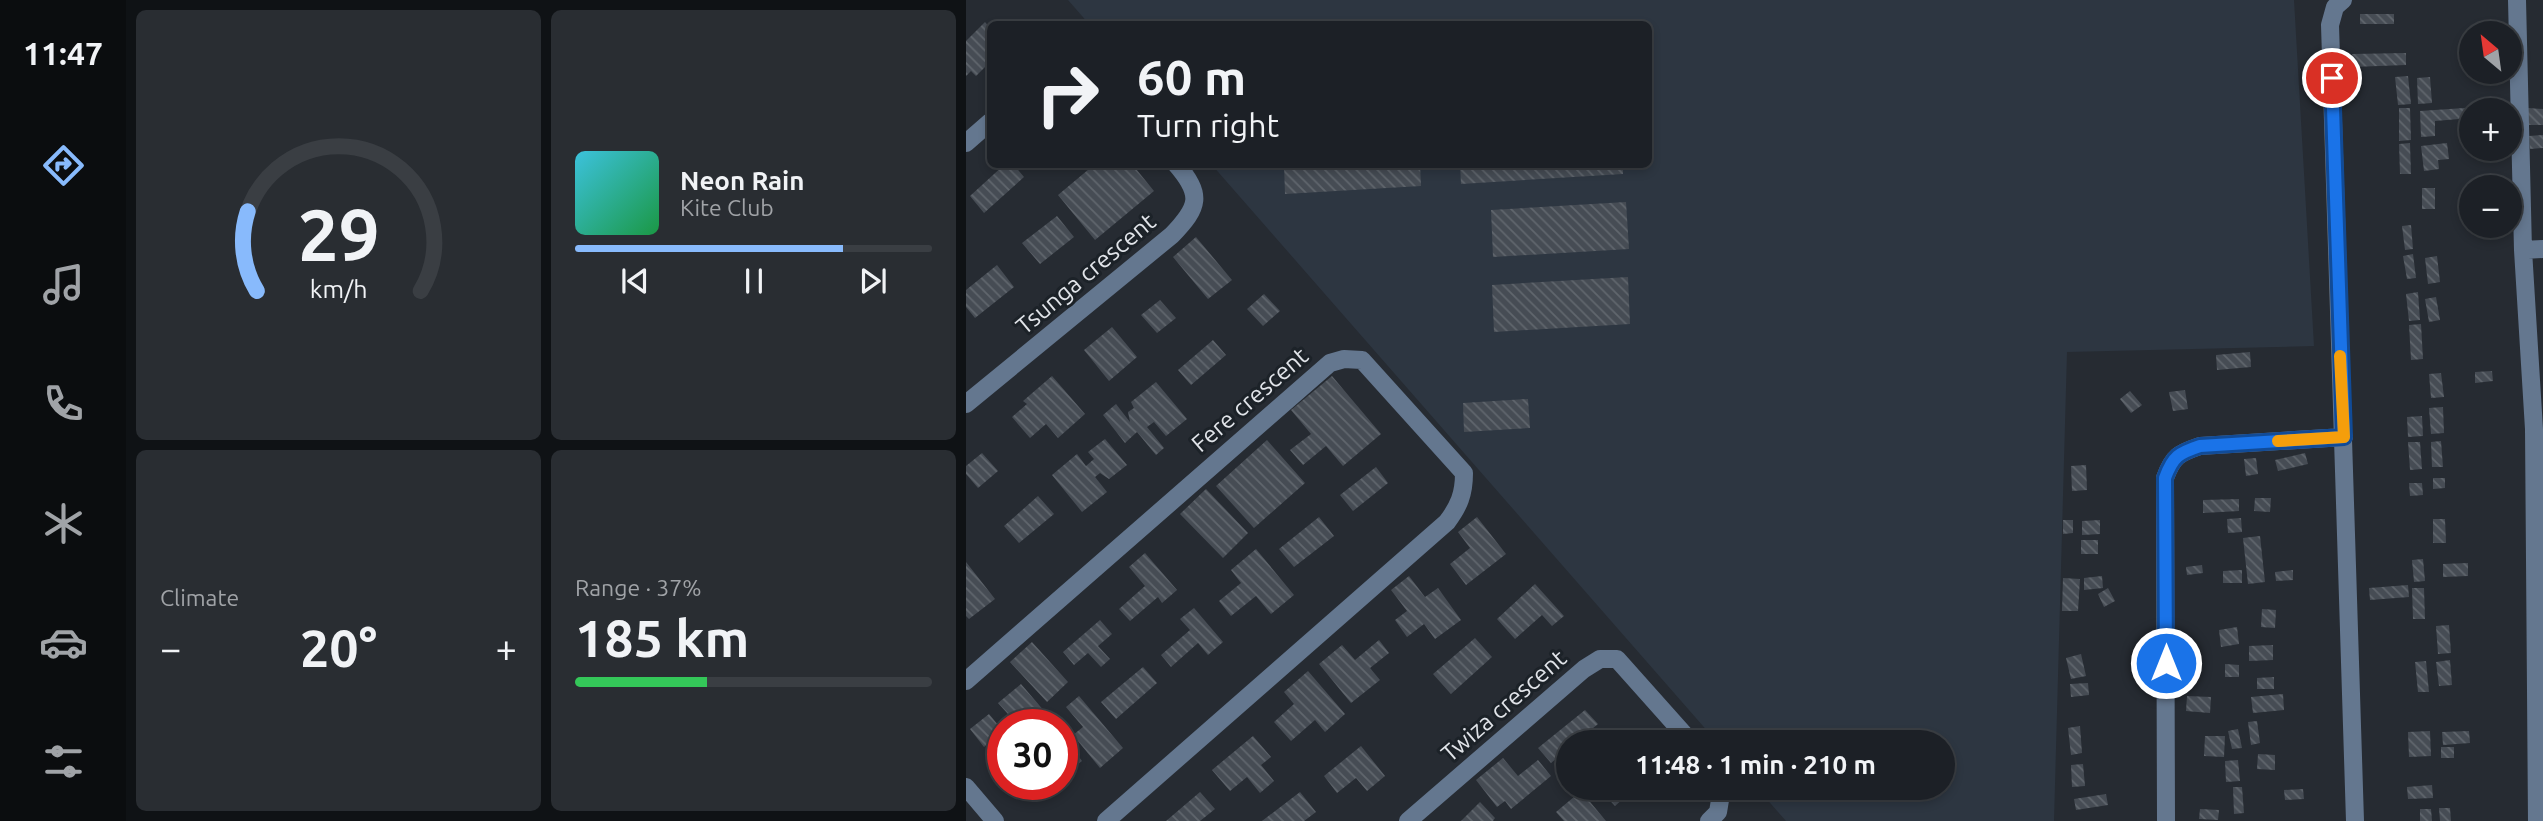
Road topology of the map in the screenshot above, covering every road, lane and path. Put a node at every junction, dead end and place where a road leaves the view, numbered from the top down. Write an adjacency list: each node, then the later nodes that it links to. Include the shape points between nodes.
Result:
1 (2343, 0): 10 (street, via 2335,7 2330,25)
2 (2517, 0): 7 (street)
3 (987, 125): 4 (street)
4 (966, 143)
5 (1180, 168): 8 (street, Tsunga crescent, via 1192,183 1195,200 1186,220)
6 (2543, 249): 7 (street)
7 (2523, 250): 9 (street)
8 (966, 404)
9 (2538, 428): 11 (street)
10 (2344, 437): 20 (street, via 2200,446 2172,460 2165,478); 21 (street)
11 (2539, 613): 22 (street)
12 (966, 681): 17 (street, Fere crescent, via 1330,363 1362,360 1464,473 1458,507 1447,522)
13 (1680, 730): 18 (street, Twiza crescent, via 1617,659 1600,659)
14 (966, 787): 16 (street)
15 (1720, 800): 19 (street)
16 (995, 821)
17 (1106, 821)
18 (1408, 821)
19 (1709, 821)
20 (2166, 821)
21 (2355, 821)
22 (2537, 821)

